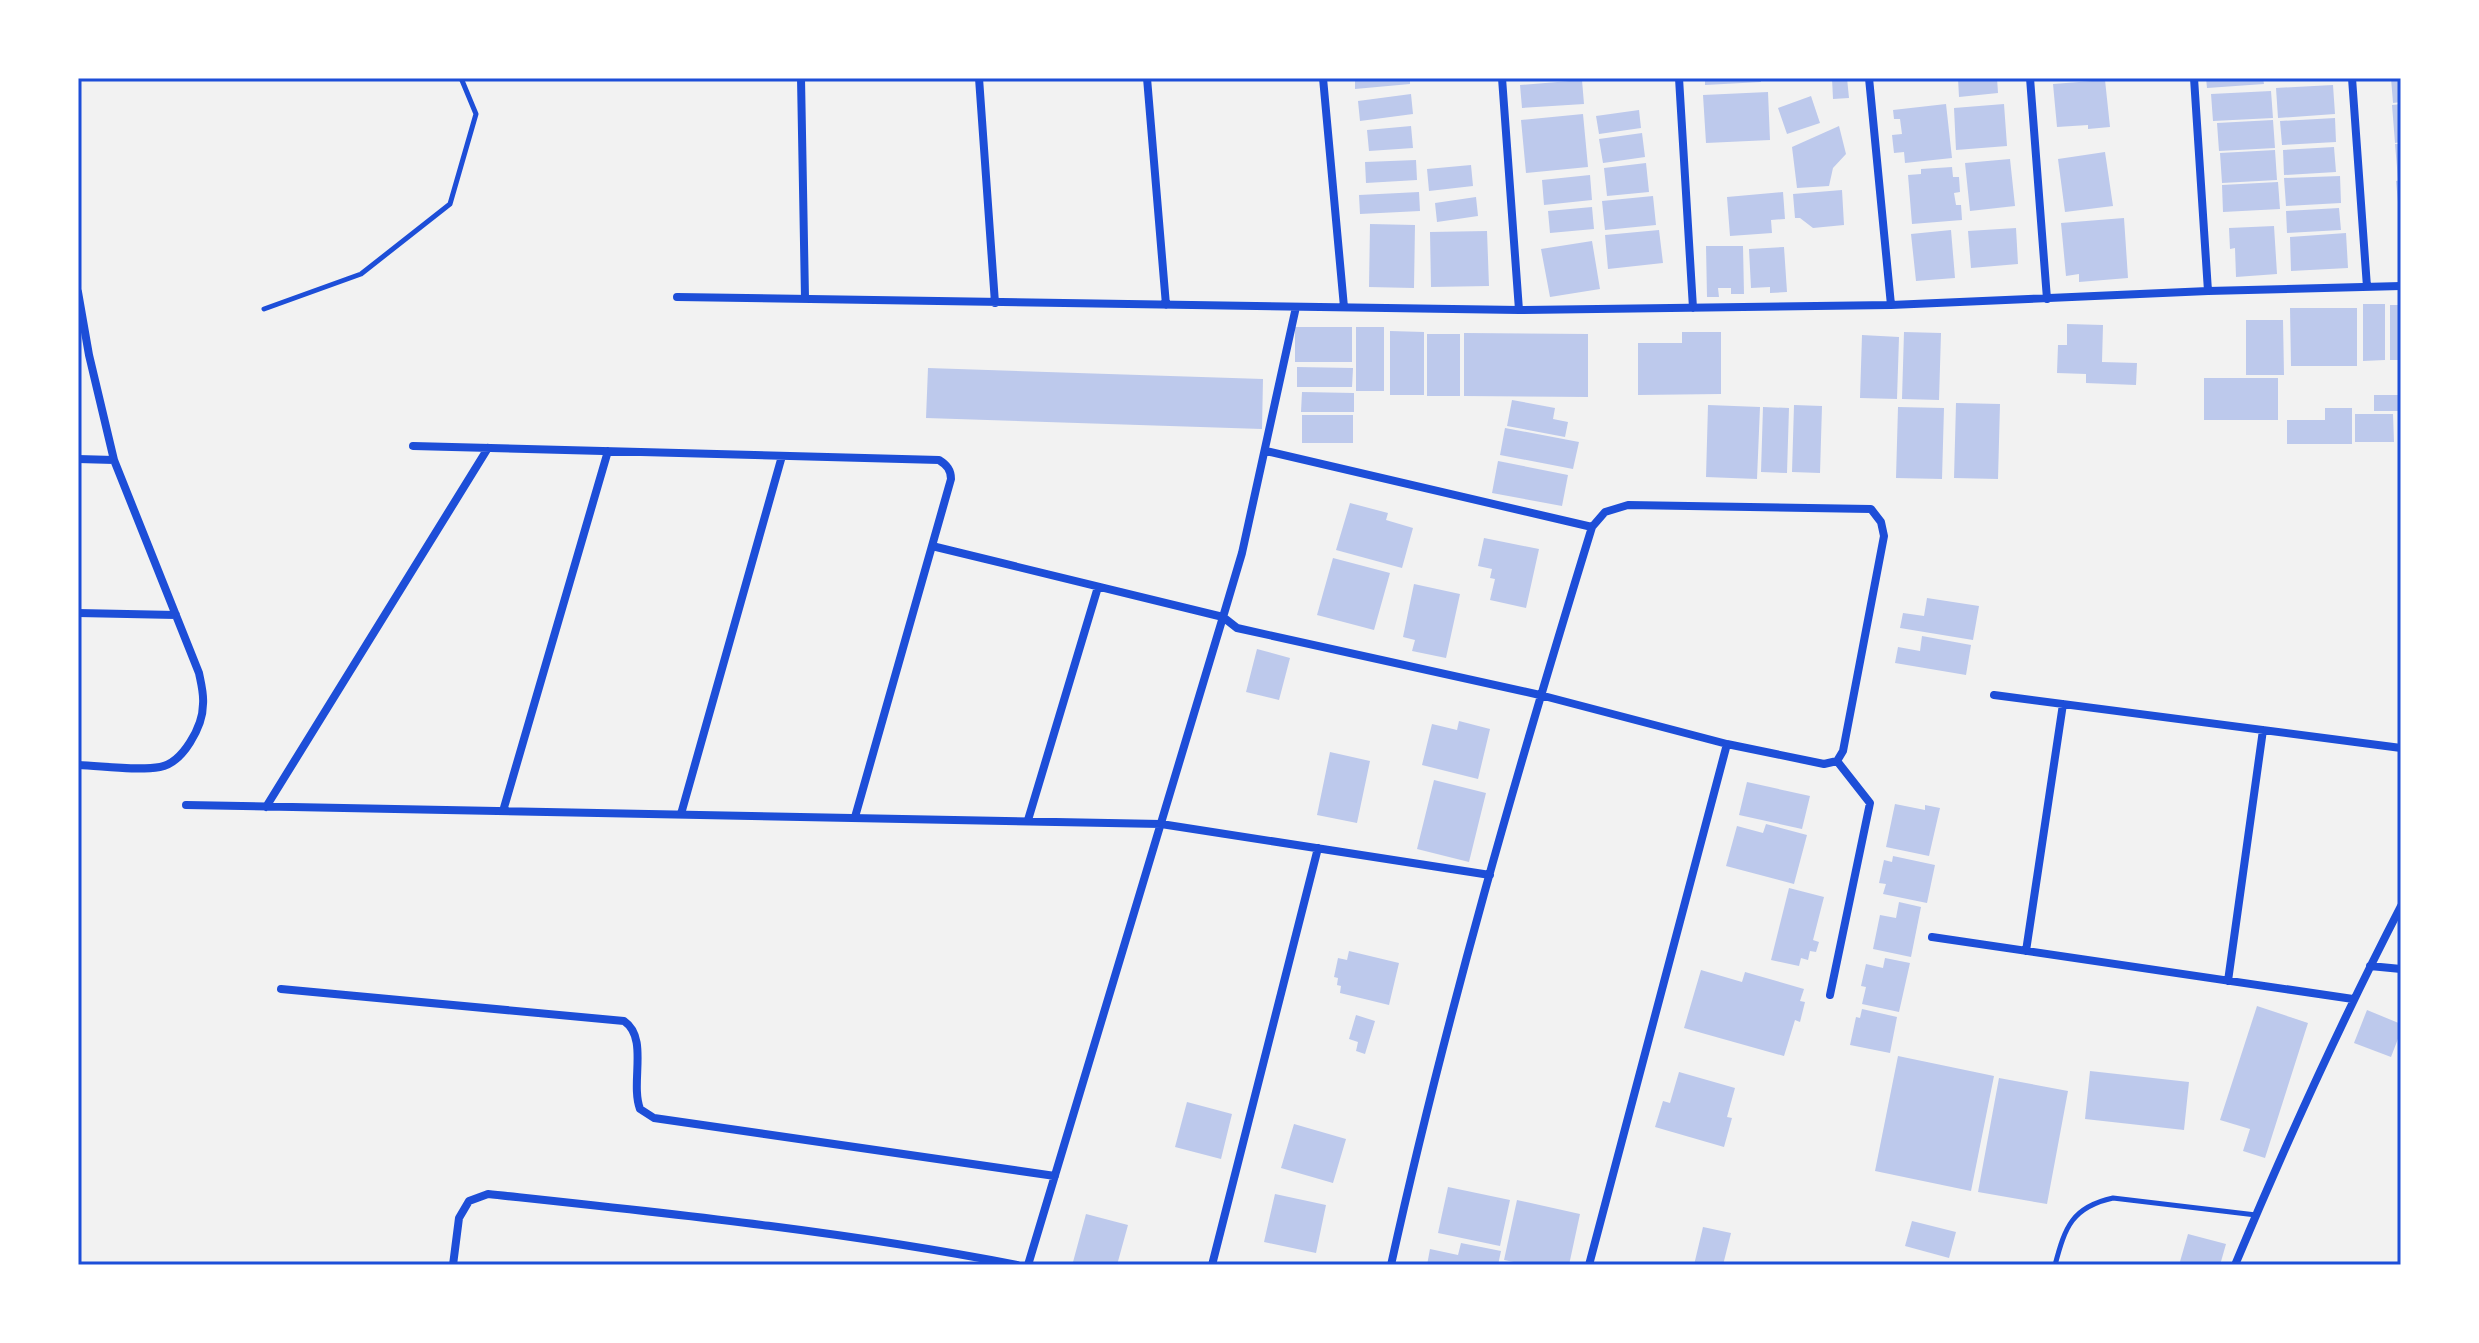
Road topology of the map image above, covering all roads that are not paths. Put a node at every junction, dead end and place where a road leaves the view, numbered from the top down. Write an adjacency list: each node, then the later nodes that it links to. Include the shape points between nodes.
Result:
1 (461, 78): 25 (lane, via 476,114 450,204 361,274)
2 (801, 78): 17 (street)
3 (979, 78): 19 (street)
4 (1147, 78): 20 (street)
5 (1323, 78): 23 (street)
6 (1502, 78): 26 (street)
7 (1679, 78): 24 (street)
8 (1869, 78): 21 (street)
9 (2030, 78): 18 (street)
10 (2194, 78): 14 (street)
11 (2352, 78): 13 (street)
12 (2401, 286): 13 (street)
13 (2367, 287): 14 (street)
14 (2208, 291): 18 (street)
15 (78, 292): 33 (street)
16 (677, 297): 17 (street)
17 (805, 298): 19 (street)
18 (2047, 299): 21 (street)
19 (995, 303): 20 (street)
20 (1166, 305): 22 (street)
21 (1891, 305): 24 (street)
22 (1296, 307): 23 (street); 30 (street)
23 (1344, 307): 26 (street)
24 (1693, 308): 26 (street)
25 (264, 309)
26 (1519, 310)
27 (413, 446): 28 (street)
28 (488, 448): 29 (street); 49 (street)
29 (608, 451): 31 (street); 50 (street)
30 (1266, 451): 34 (street); 39 (street)
31 (782, 456): 35 (street, via 939,460 949,468 951,479); 51 (street)
32 (78, 459): 33 (street)
33 (114, 460): 38 (street)
34 (1592, 527): 40 (street); 46 (street, via 1605,512 1628,505 1871,509 1884,536)
35 (932, 546): 36 (street); 52 (street)
36 (1098, 587): 39 (street); 53 (street)
37 (78, 613): 38 (street)
38 (176, 615): 47 (street, via 199,673 204,702 202,717 183,751 160,767)
39 (1223, 617): 40 (street, via 1237,628); 54 (street)
40 (1540, 695): 44 (street); 56 (street)
41 (1994, 695): 42 (street)
42 (2063, 704): 43 (street); 59 (street)
43 (2263, 730): 45 (street); 62 (street)
44 (1727, 744): 46 (street, via 1824,764); 73 (street)
45 (2401, 748)
46 (1837, 761): 64 (street, via 1870,803)
47 (78, 765)
48 (186, 805): 49 (street)
49 (266, 807): 50 (street)
50 (503, 811): 51 (street)
51 (681, 814): 52 (street)
52 (855, 817): 53 (street)
53 (1028, 820): 54 (street)
54 (1161, 824): 55 (street); 66 (street)
55 (1318, 848): 56 (street); 71 (street)
56 (1490, 875): 72 (street)
57 (2401, 906): 60 (street)
58 (1932, 937): 59 (street)
59 (2026, 951): 62 (street)
60 (2370, 966): 61 (street); 65 (street)
61 (2401, 969)
62 (2228, 981): 65 (street)
63 (281, 989): 66 (street, via 624,1021 638,1041 635,1096 640,1109 654,1118)
64 (1830, 995)
65 (2353, 999): 67 (street)
66 (1055, 1176): 70 (street)
67 (2256, 1215): 74 (lane, via 2113,1198 2098,1201 2064,1230); 75 (street)
68 (453, 1265): 69 (street, via 459,1218 469,1201 488,1194 705,1217)
69 (1017, 1265)
70 (1028, 1265)
71 (1212, 1265)
72 (1391, 1265)
73 (1589, 1265)
74 (2055, 1265)
75 (2235, 1265)

